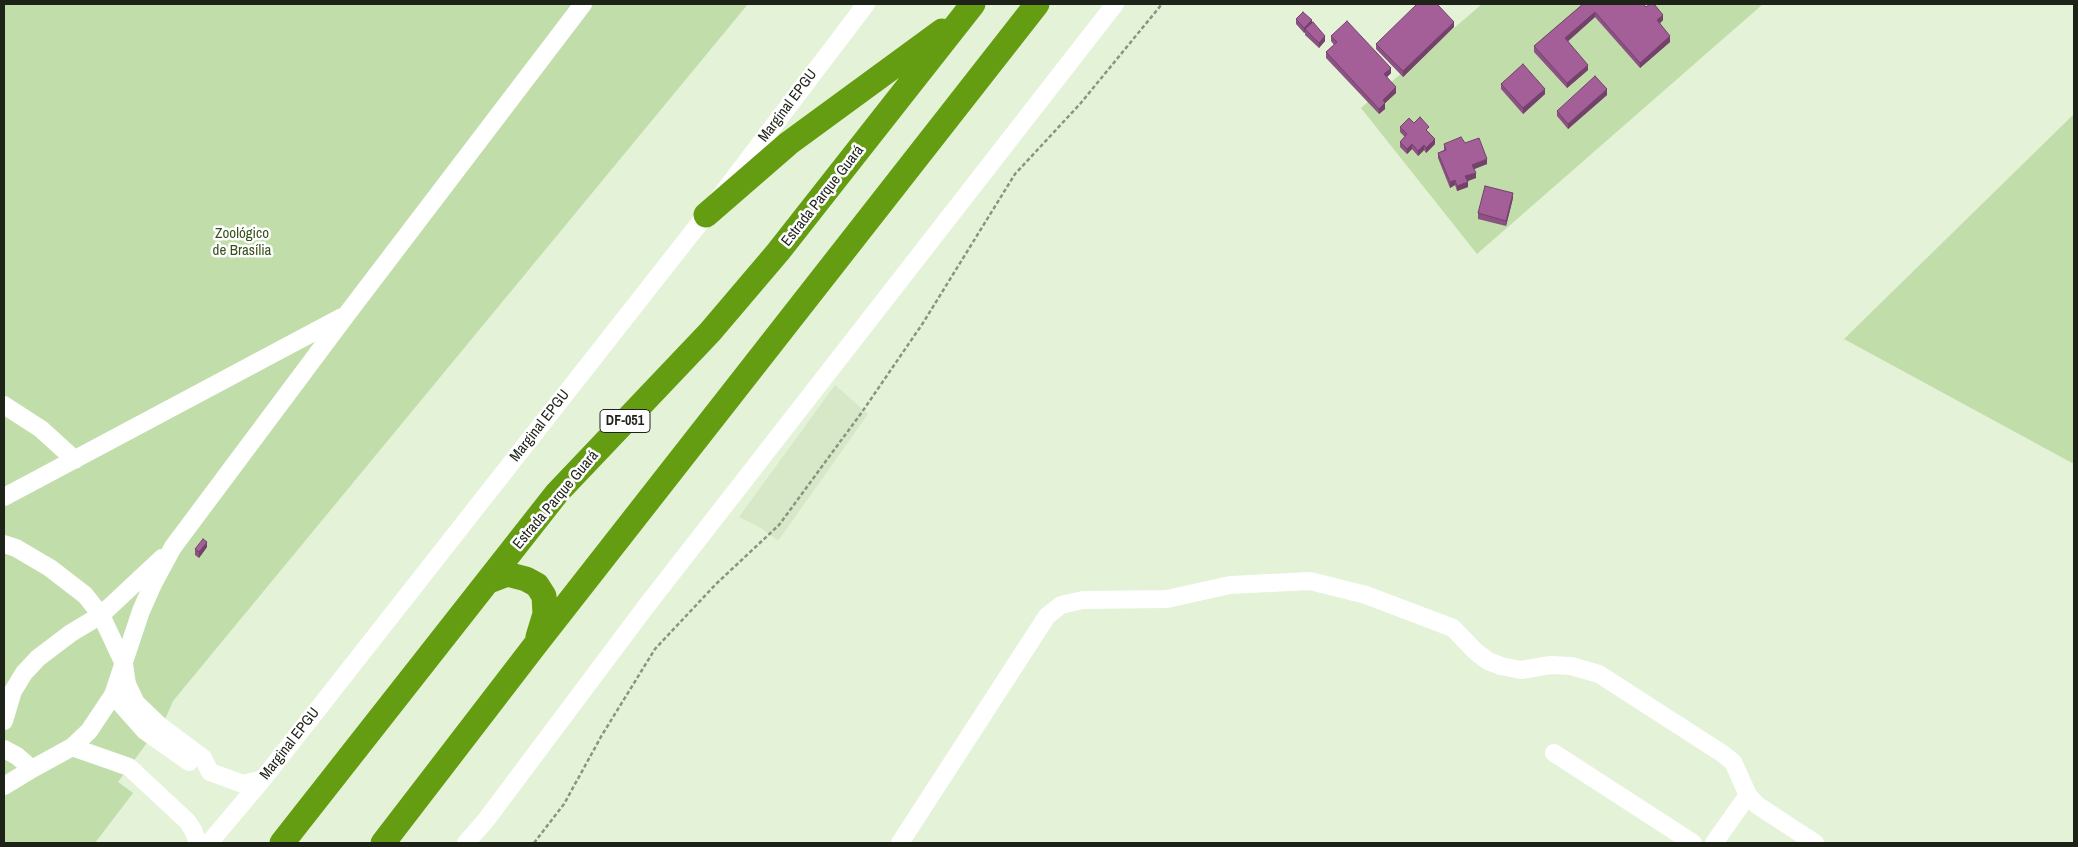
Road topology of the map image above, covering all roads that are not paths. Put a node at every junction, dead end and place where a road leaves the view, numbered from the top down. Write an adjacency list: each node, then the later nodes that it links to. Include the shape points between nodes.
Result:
1 (583, 4): 7 (street)
2 (866, 4): 6 (street, Marginal EPGU)
3 (1037, 4): 15 (highway)
4 (1115, 4): 31 (street)
5 (969, 9): 6 (highway, via 789,143); 13 (highway, Estrada Parque Guará / DF-051, via 772,260 710,332 557,493)
6 (706, 215): 24 (street, Marginal EPGU)
7 (347, 314): 9 (street); 12 (street)
8 (4, 405): 9 (street, via 41,429)
9 (75, 460): 10 (street)
10 (4, 497)
11 (4, 544): 14 (street, via 64,577)
12 (173, 547): 14 (street); 16 (street, via 141,611)
13 (489, 581): 15 (highway, via 507,574 537,585 544,596 545,614); 29 (highway, Estrada Parque Guará / DF-051)
14 (101, 615): 16 (street); 18 (street, via 52,646 24,673 13,691)
15 (536, 644): 30 (highway)
16 (124, 664): 17 (street); 23 (street, via 127,684 136,703 160,726 203,758)
17 (113, 695): 19 (street, via 89,730); 23 (street, via 144,732)
18 (4, 721)
19 (72, 747): 22 (street); 27 (street, via 129,767 186,821)
20 (4, 749): 22 (street)
21 (1554, 753): 33 (street)
22 (32, 769): 25 (street)
23 (210, 772): 24 (street, via 243,784)
24 (263, 779): 28 (street, Marginal EPGU)
25 (4, 786)
26 (1748, 795): 32 (street, via 1733,762 1598,674 1571,666 1551,665 1521,670 1501,666 1474,651 1452,628 1366,595 1310,581 1230,585 1167,599 1083,600 1061,605 1047,616); 34 (street); 35 (street, via 1757,806)
27 (198, 843)
28 (209, 843)
29 (282, 843)
30 (383, 843)
31 (466, 843)
32 (900, 843)
33 (1694, 843)
34 (1714, 843)
35 (1815, 843)

